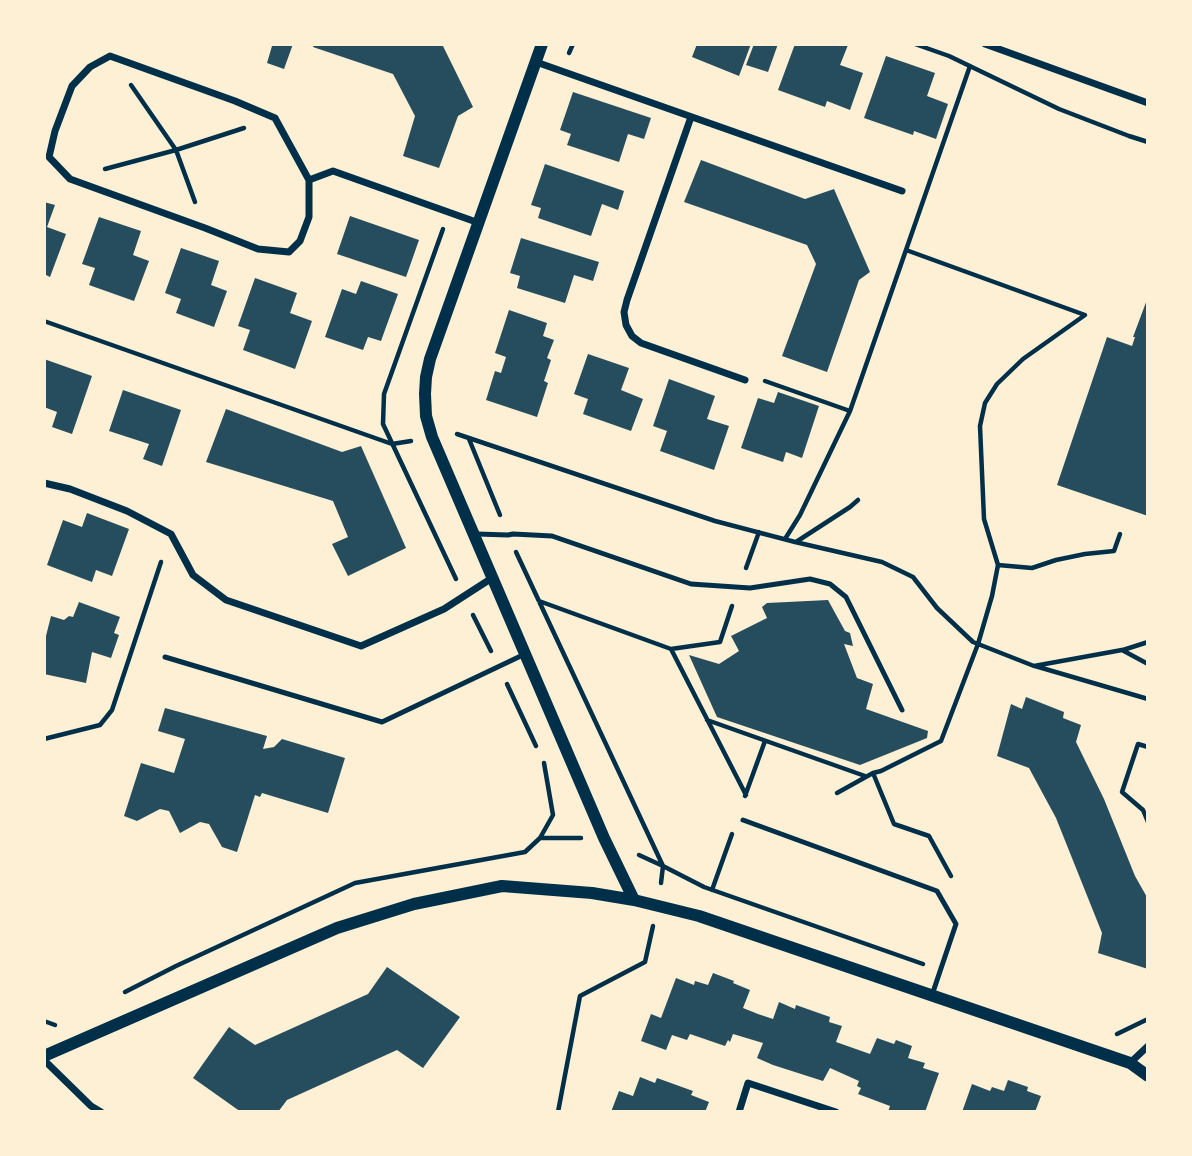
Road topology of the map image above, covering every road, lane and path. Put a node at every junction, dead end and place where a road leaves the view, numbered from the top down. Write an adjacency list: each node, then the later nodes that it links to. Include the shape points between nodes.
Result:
1 (542, 44): 5 (street)
2 (915, 44): 6 (path)
3 (985, 44): 7 (street)
4 (110, 56): 9 (street); 11 (path); 12 (street, via 90,67 72,86 54,131 49,157)
5 (536, 62): 8 (street); 15 (street)
6 (970, 66): 10 (path, via 1059,109); 17 (path)
7 (1148, 103)
8 (691, 117): 14 (street); 19 (street, via 627,300 626,325 641,343)
9 (275, 118): 11 (path); 13 (street)
10 (1148, 142)
11 (176, 150): 12 (path); 16 (path)
12 (70, 179): 16 (street)
13 (309, 180): 15 (street, via 333,171); 16 (street, via 309,217 300,241 289,252 258,249)
14 (902, 191)
15 (479, 223): 28 (street, via 430,359 425,394 432,437)
16 (205, 228)
17 (906, 250): 20 (path); 33 (path, via 1086,315 1023,359 985,403 980,426 984,519)
18 (44, 321): 23 (path)
19 (746, 380): 20 (path, via 755,378)
20 (850, 411): 31 (path)
21 (455, 434): 22 (path)
22 (468, 438): 26 (path); 30 (path)
23 (392, 444)
24 (44, 483): 27 (street, via 70,489)
25 (858, 499): 32 (path)
26 (759, 533): 31 (path); 35 (path)
27 (171, 534): 34 (street, via 193,575 226,600 361,646 443,608); 48 (path, via 112,710 100,725)
28 (473, 534): 30 (lane); 34 (street)
29 (1121, 534): 33 (path, via 1114,551 1032,568)
30 (508, 535): 35 (lane, via 552,536 691,584); 36 (path)
31 (785, 540): 32 (path)
32 (795, 542): 38 (path, via 883,562 913,577 937,608)
33 (998, 565): 38 (path)
34 (492, 578): 41 (street)
35 (739, 587): 39 (path, via 719,642); 46 (lane, via 810,579 839,589)
36 (538, 601): 39 (path); 58 (path, via 658,858 663,866)
37 (1148, 642): 40 (path)
38 (978, 644): 44 (path); 50 (path, via 941,741)
39 (671, 649): 47 (path)
40 (1122, 650): 43 (path); 44 (path)
41 (525, 654): 42 (lane, via 382,722); 59 (street)
42 (165, 657)
43 (1148, 664)
44 (1034, 666): 45 (path)
45 (1148, 699)
46 (902, 710)
47 (707, 719): 51 (path); 53 (path)
48 (44, 739)
49 (1148, 747): 55 (path, via 1138,744 1122,792 1143,810)
50 (873, 773): 51 (path); 57 (path, via 894,824 929,836)
51 (866, 777): 52 (path)
52 (837, 793)
53 (746, 795)
54 (743, 820): 61 (lane, via 937,891 956,924)
55 (1148, 822)
56 (722, 861): 58 (path)
57 (955, 884)
58 (712, 890): 61 (path)
59 (634, 900): 62 (street, via 699,916); 68 (street, via 502,886 414,904 337,928)
60 (651, 934): 72 (path, via 645,962 580,996)
61 (940, 970): 62 (lane)
62 (932, 995): 69 (street)
63 (1148, 1019): 66 (path)
64 (44, 1021): 65 (path)
65 (59, 1026)
66 (1112, 1036)
67 (1148, 1046): 69 (street)
68 (44, 1058): 71 (street)
69 (1130, 1063): 70 (street)
70 (1148, 1076)
71 (101, 1112)
72 (558, 1112)
73 (738, 1112): 74 (street, via 748,1083)
74 (836, 1112)

